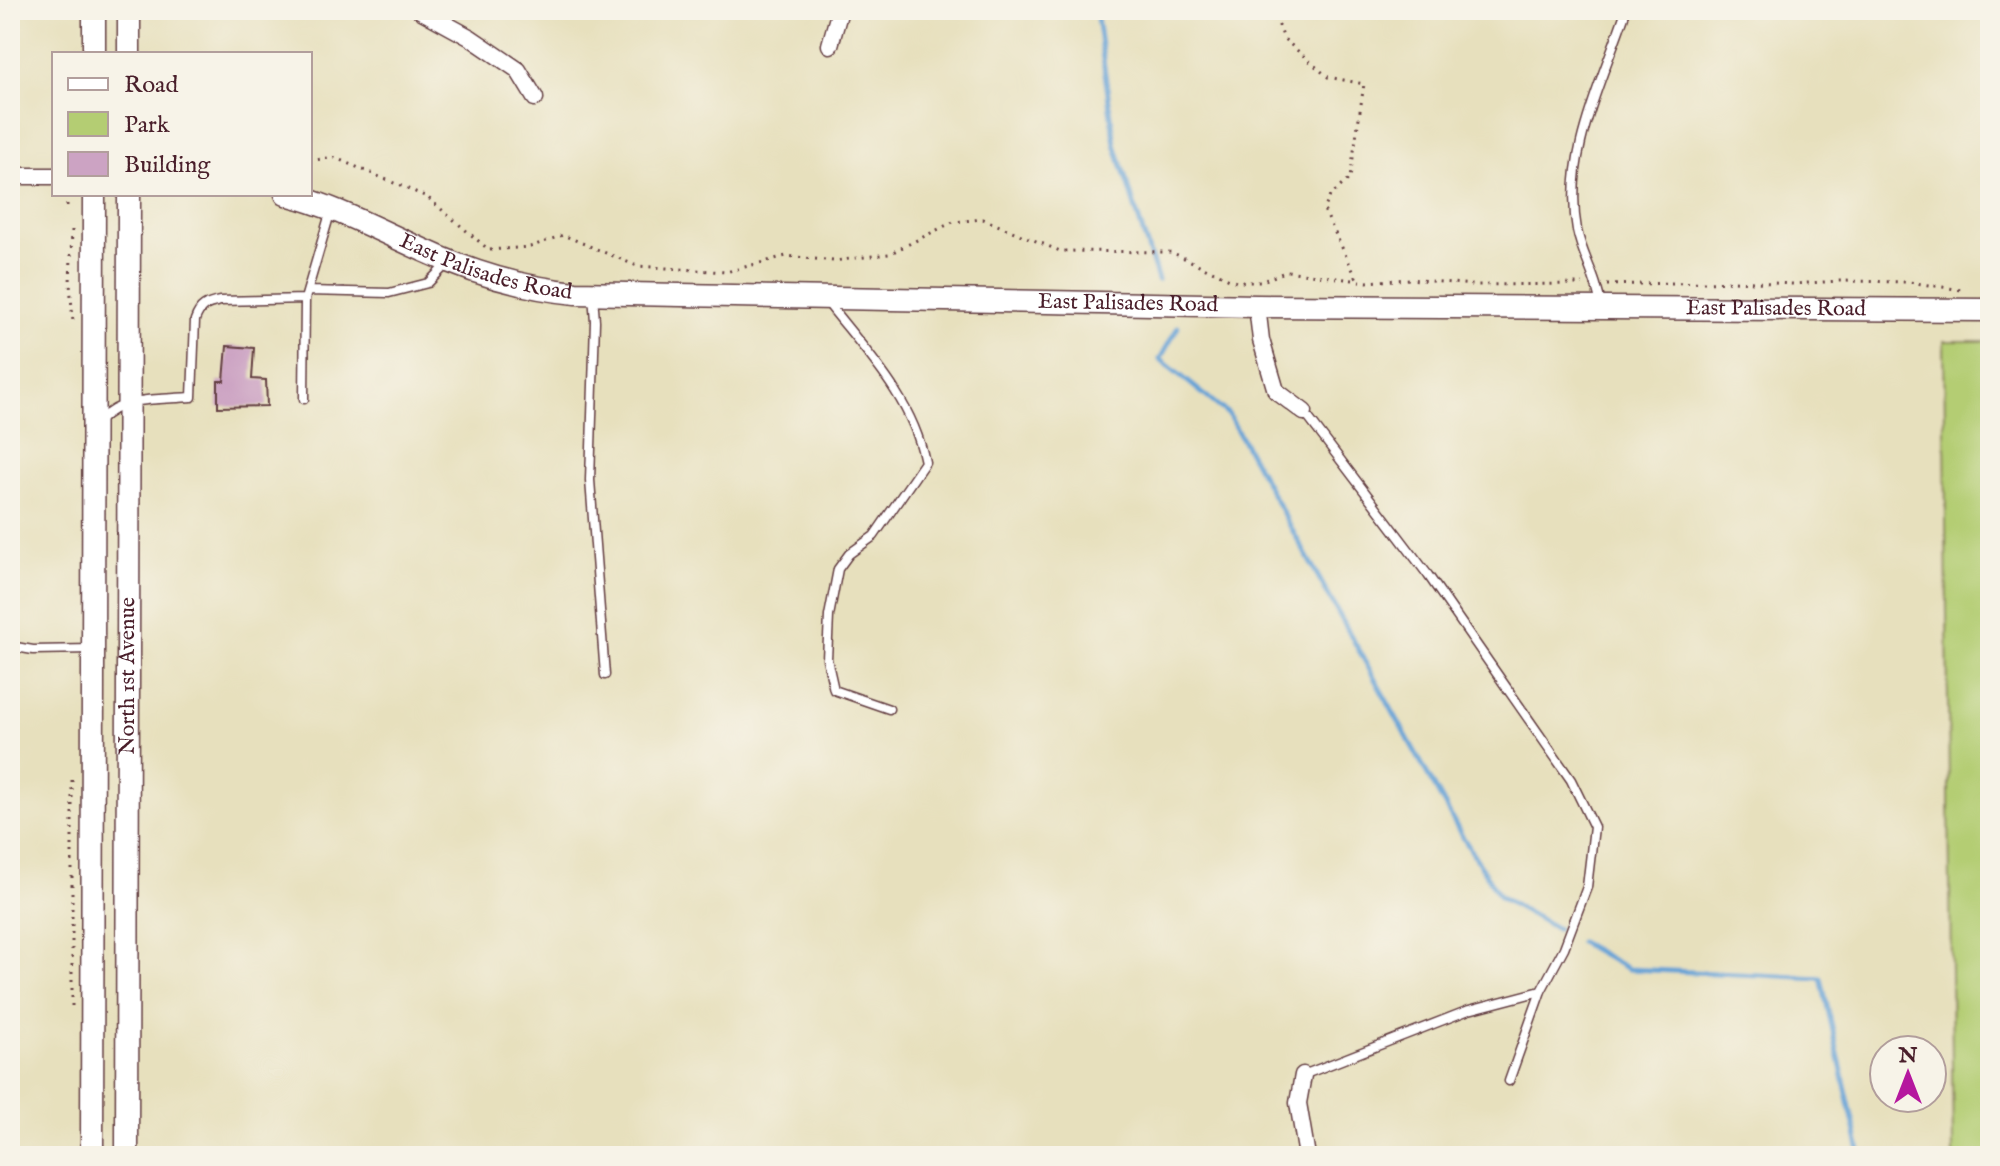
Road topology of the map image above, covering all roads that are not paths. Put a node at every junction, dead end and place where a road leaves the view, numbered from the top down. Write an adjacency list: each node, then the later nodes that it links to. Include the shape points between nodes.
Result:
1 (94, 10): 7 (main road)
2 (129, 10): 8 (main road)
3 (420, 10): 9 (street, via 518,70)
4 (840, 10): 6 (street)
5 (1626, 10): 19 (lane, via 1586,120 1576,172 1577,231)
6 (830, 45)
7 (94, 52)
8 (129, 52)
9 (535, 98)
10 (10, 176): 11 (street)
11 (52, 176)
12 (94, 196): 26 (main road, North 1st Avenue)
13 (129, 196): 24 (main road, North 1st Avenue)
14 (292, 196): 15 (main road, East Palisades Road)
15 (331, 209): 16 (main road, East Palisades Road); 18 (lane)
16 (449, 262): 17 (main road, East Palisades Road, via 526,286); 18 (lane, via 428,283 389,293)
17 (593, 294): 20 (main road, East Palisades Road); 30 (lane, via 590,480)
18 (307, 295): 23 (lane); 24 (lane, via 206,303 195,320 192,397)
19 (1600, 296): 21 (main road, East Palisades Road); 22 (main road, East Palisades Road)
20 (824, 298): 21 (main road, East Palisades Road); 31 (lane, via 897,391 925,462 874,536 843,562 832,587 827,659 834,690)
21 (1257, 306): 25 (street, via 1276,391)
22 (1990, 310)
23 (304, 399)
24 (129, 402): 26 (lane, via 112,408); 28 (main road, North 1st Avenue)
25 (1304, 412): 32 (lane, via 1464,626 1571,780 1594,827 1587,887)
26 (94, 425): 29 (main road, North 1st Avenue)
27 (10, 646): 29 (lane)
28 (129, 648): 29 (main road); 36 (main road, North 1st Avenue)
29 (93, 649): 35 (main road, North 1st Avenue)
30 (605, 675)
31 (889, 709)
32 (1541, 991): 33 (lane, via 1469,1010); 34 (lane)
33 (1303, 1075): 37 (street, via 1298,1103)
34 (1509, 1081)
35 (92, 1156)
36 (127, 1156)
37 (1307, 1156)

